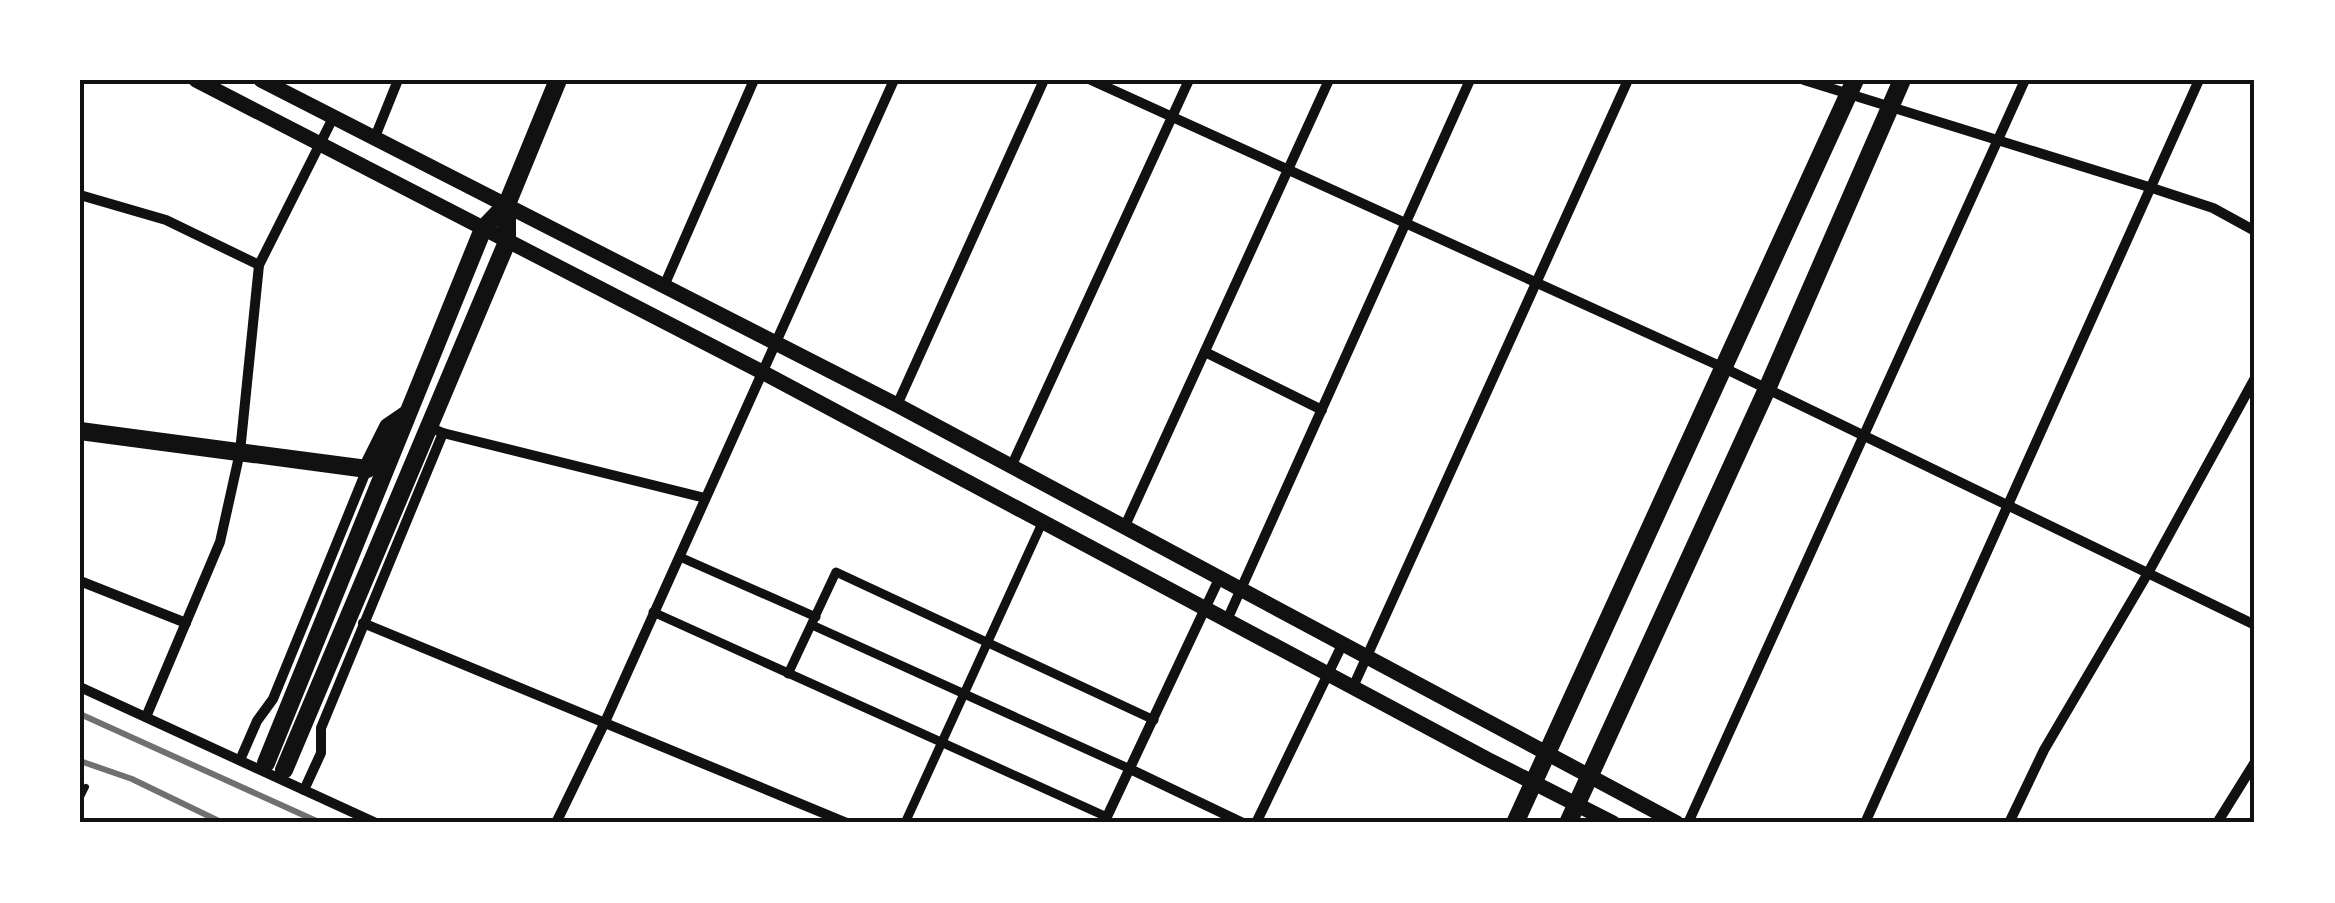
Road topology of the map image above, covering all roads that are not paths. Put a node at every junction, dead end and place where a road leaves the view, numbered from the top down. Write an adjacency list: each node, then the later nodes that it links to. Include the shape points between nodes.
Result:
1 (196, 80): 23 (street)
2 (261, 80): 19 (street)
3 (398, 80): 21 (street)
4 (558, 80): 27 (main road)
5 (754, 80): 34 (street)
6 (894, 80): 35 (street)
7 (1044, 80): 41 (street)
8 (1091, 80): 20 (street)
9 (1188, 80): 20 (street)
10 (1329, 80): 24 (street)
11 (1470, 80): 28 (street)
12 (1628, 80): 33 (street)
13 (1804, 80): 17 (street)
14 (1902, 80): 18 (main road)
15 (2026, 80): 22 (street)
16 (2199, 80): 25 (street)
17 (1852, 88): 18 (street); 37 (main road)
18 (1890, 108): 22 (street); 40 (main road)
19 (334, 116): 21 (street); 23 (street)
20 (1170, 118): 24 (street); 48 (street)
21 (376, 137): 27 (street)
22 (1998, 141): 25 (street); 46 (street)
23 (319, 145): 29 (street); 32 (street)
24 (1288, 170): 28 (street); 36 (street)
25 (2152, 188): 30 (street, via 2213,208); 51 (street)
26 (80, 194): 32 (street, via 166,220)
27 (507, 204): 29 (main road); 31 (main road); 34 (street)
28 (1407, 224): 33 (street); 42 (street)
29 (483, 229): 31 (street); 43 (main road)
30 (2255, 232)
31 (508, 242): 38 (street); 44 (main road)
32 (260, 265): 47 (street)
33 (1536, 282): 37 (street); 68 (street)
34 (664, 286): 35 (street)
35 (775, 346): 38 (street); 41 (street)
36 (1205, 352): 42 (street); 53 (street)
37 (1722, 367): 40 (street); 78 (main road)
38 (762, 372): 50 (street); 52 (street)
39 (2255, 378): 55 (street)
40 (1766, 389): 46 (street); 82 (main road)
41 (897, 405): 48 (street)
42 (1322, 410): 58 (street)
43 (410, 412): 44 (main road, via 275,767); 49 (main road, via 388,428)
44 (435, 430): 50 (street); 64 (street)
45 (80, 431): 47 (main road)
46 (1864, 437): 51 (street); 99 (street)
47 (240, 452): 49 (main road); 63 (street, via 220,542)
48 (1011, 467): 53 (street)
49 (367, 468): 79 (street, via 273,699)
50 (705, 498): 54 (street)
51 (2006, 507): 55 (street); 100 (street)
52 (1043, 520): 59 (street); 66 (street)
53 (1124, 528): 56 (street)
54 (680, 557): 60 (street); 62 (street)
55 (2148, 573): 65 (street); 101 (street)
56 (1219, 579): 58 (street); 59 (street)
57 (80, 581): 63 (street)
58 (1240, 590): 61 (street); 67 (street)
59 (1206, 608): 61 (street); 75 (street)
60 (654, 612): 69 (street); 76 (street)
61 (1226, 620): 70 (street)
62 (814, 621): 66 (street, via 836,572); 69 (street); 73 (street)
63 (186, 623): 74 (street)
64 (363, 623): 76 (street); 85 (street)
65 (2255, 625)
66 (988, 641): 73 (street); 75 (street)
67 (1342, 645): 68 (street); 70 (street)
68 (1366, 658): 72 (street); 78 (street)
69 (788, 674): 77 (street)
70 (1328, 674): 72 (street); 94 (street)
71 (80, 687): 74 (street)
72 (1353, 687): 83 (street)
73 (965, 696): 77 (street); 81 (street)
74 (146, 717): 79 (street)
75 (1154, 720): 81 (street)
76 (605, 722): 90 (street); 91 (street)
77 (942, 744): 88 (street); 92 (street)
78 (1548, 755): 82 (street); 83 (main road)
79 (240, 760): 85 (street)
80 (2255, 762): 102 (street)
81 (1130, 769): 88 (street); 93 (street)
82 (1589, 777): 87 (main road); 98 (street)
83 (1534, 783): 87 (street); 95 (main road)
84 (86, 788): 86 (lane)
85 (304, 790): 89 (street)
86 (80, 800)
87 (1576, 804): 96 (main road); 97 (street)
88 (1105, 820)
89 (376, 823)
90 (556, 823)
91 (848, 823)
92 (905, 823)
93 (1243, 823)
94 (1256, 823)
95 (1515, 823)
96 (1568, 823)
97 (1613, 823)
98 (1677, 823)
99 (1688, 823)
100 (1865, 823)
101 (2009, 823)
102 (2218, 823)

